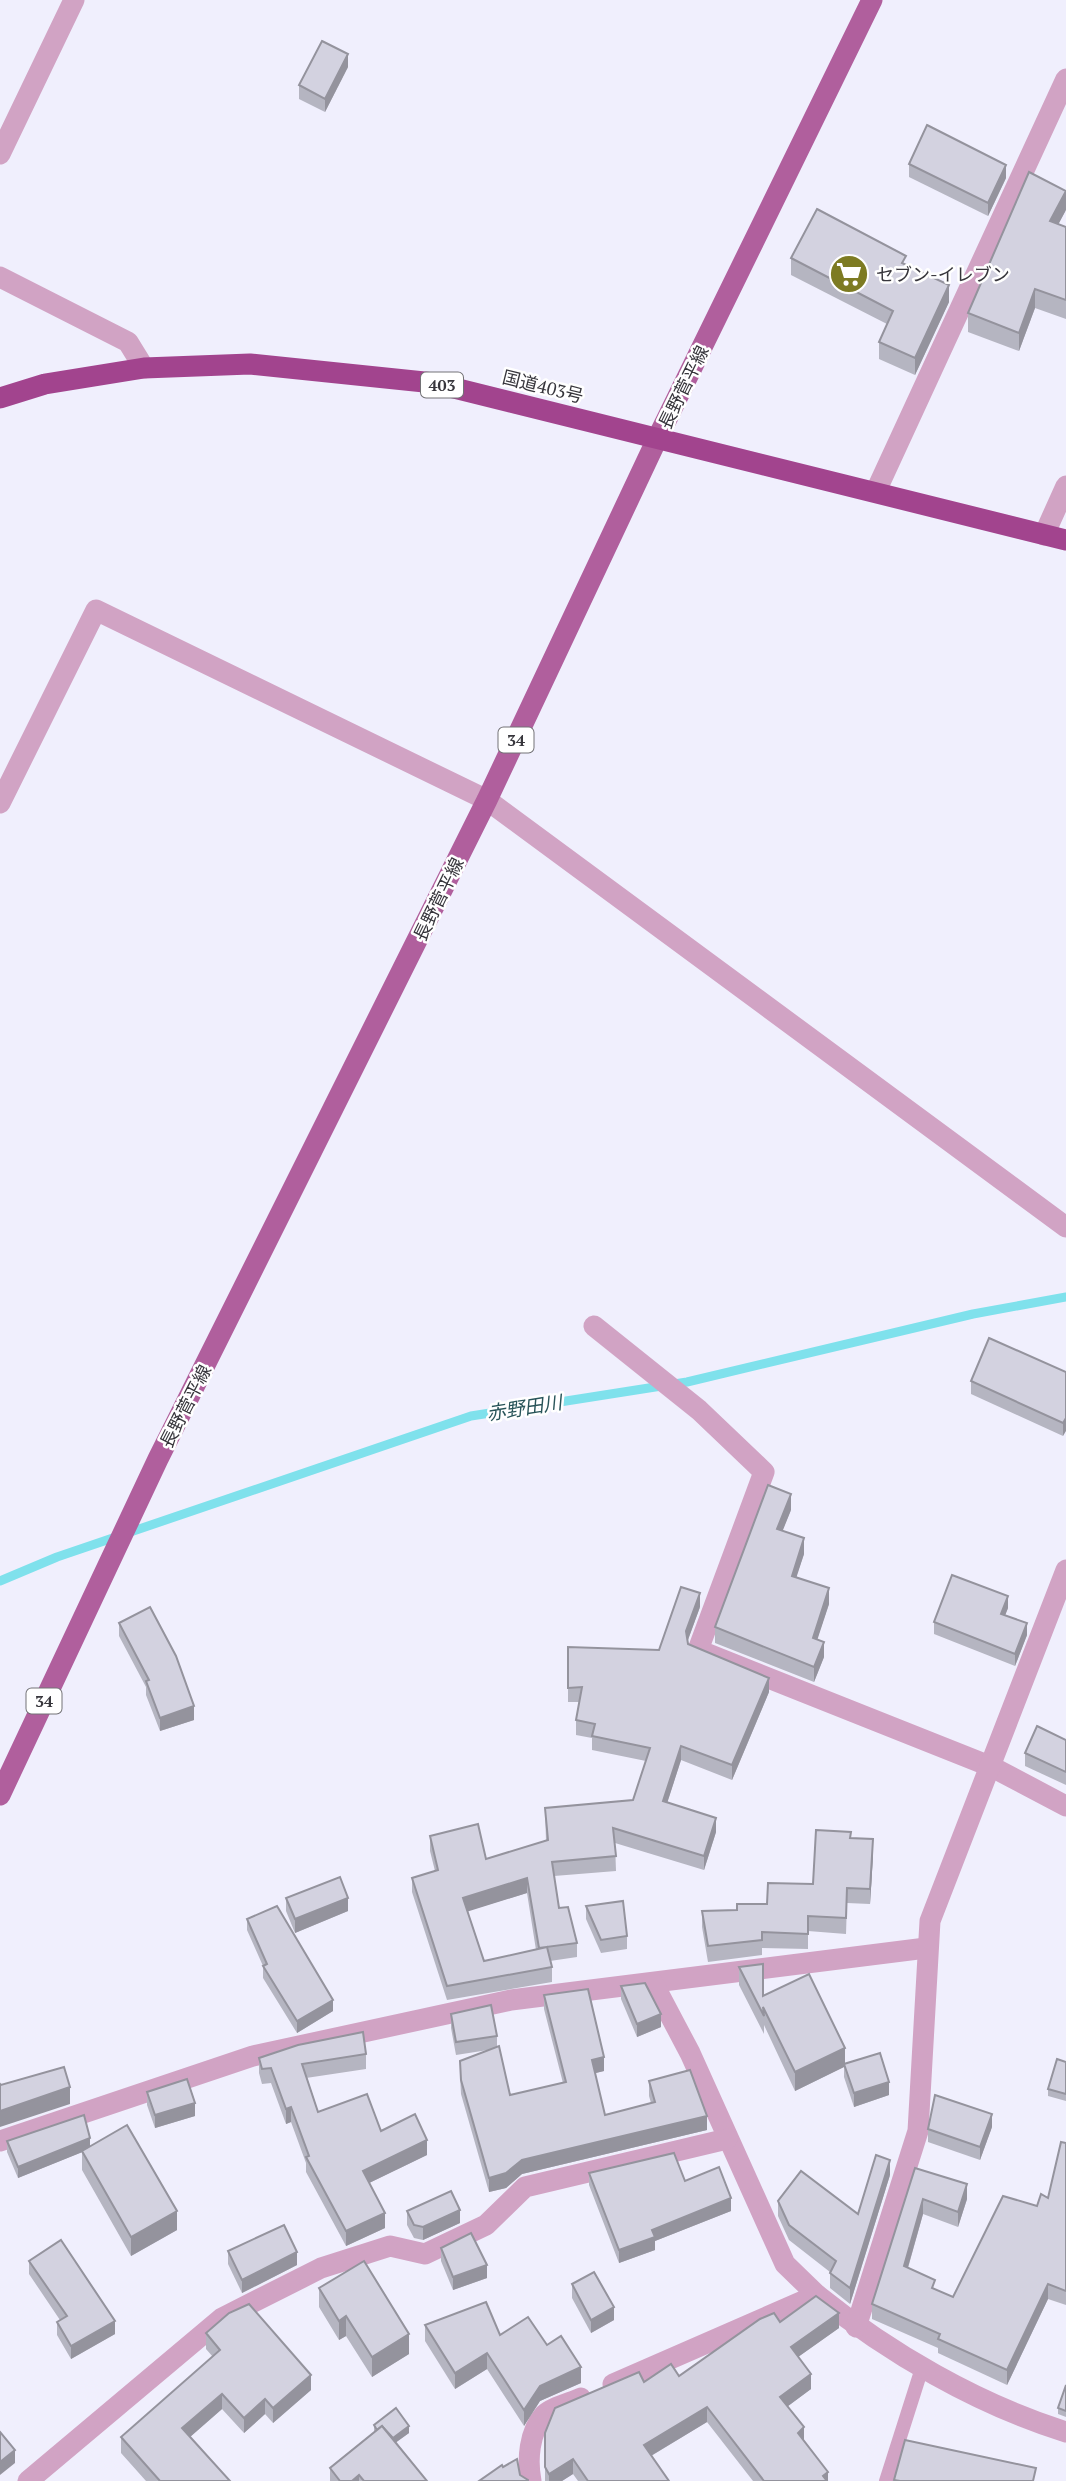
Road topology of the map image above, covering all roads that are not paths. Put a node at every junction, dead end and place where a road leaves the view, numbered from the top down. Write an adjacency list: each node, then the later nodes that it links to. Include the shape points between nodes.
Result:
1 (74, 0): 4 (street)
2 (872, 0): 8 (main road, 長野菅平線 / 34)
3 (1066, 79): 10 (street)
4 (0, 154)
5 (0, 277): 6 (street, via 128,342)
6 (144, 368): 7 (highway, 国道403号 / 403, via 45,384); 8 (highway, 国道403号 / 403, via 250,364 434,383)
7 (0, 398)
8 (659, 437): 10 (highway, 国道403号 / 403); 13 (main road, 長野菅平線 / 34)
9 (1066, 486): 11 (street)
10 (876, 491): 11 (highway, 国道403号 / 403)
11 (1044, 536): 12 (highway, 国道403号 / 403)
12 (1066, 540)
13 (487, 800): 14 (street, via 96,610); 15 (street); 19 (main road, 長野菅平線 / 34, via 151,1476)
14 (0, 803)
15 (1066, 1227)
16 (594, 1326): 18 (street, via 699,1410 764,1472 698,1650)
17 (1066, 1570): 18 (street)
18 (992, 1767): 20 (street); 21 (street, via 930,1921)
19 (0, 1795)
20 (1066, 1806)
21 (926, 1948): 22 (street); 26 (street, via 918,2130)
22 (653, 1983): 23 (street); 24 (street, via 511,2000 253,2056)
23 (727, 2139): 25 (street, via 785,2264); 29 (street, via 525,2187 486,2225 425,2254 390,2246 321,2268 222,2318)
24 (0, 2141)
25 (817, 2295): 26 (street); 30 (street, via 546,2413 534,2432 528,2467)
26 (856, 2327): 27 (street)
27 (922, 2368): 28 (street); 31 (lane)
28 (1066, 2432)
29 (28, 2481)
30 (531, 2481)
31 (886, 2481)

